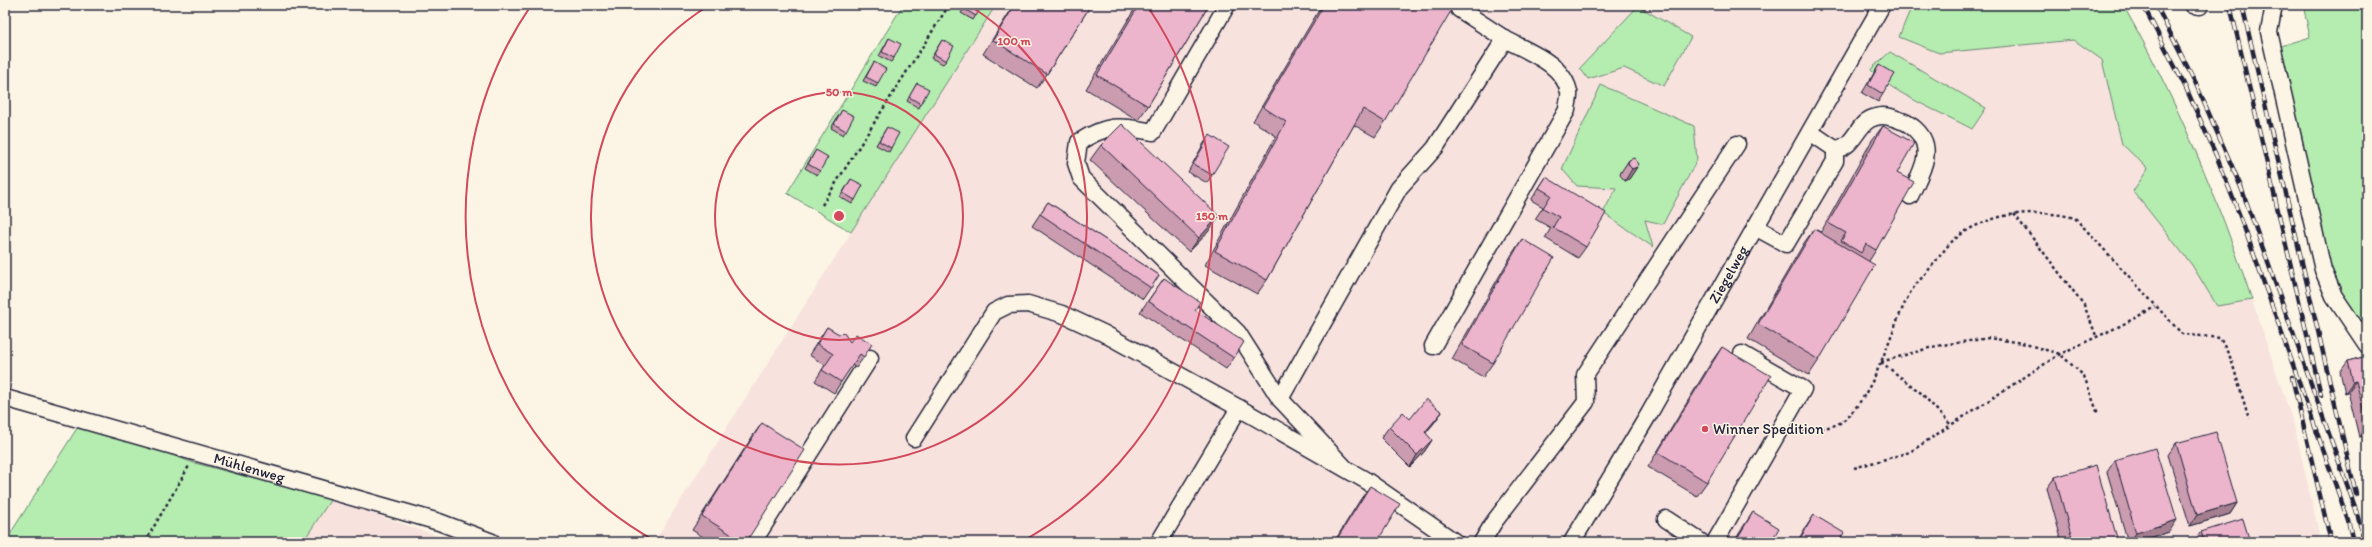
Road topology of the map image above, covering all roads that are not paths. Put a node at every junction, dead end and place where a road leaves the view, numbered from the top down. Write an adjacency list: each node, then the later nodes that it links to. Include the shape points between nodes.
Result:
1 (1227, 5): 16 (street, via 1152,132 1119,126 1097,130 1079,142 1076,163 1081,178 1238,333)
2 (1457, 5): 5 (street, via 1459,9)
3 (1882, 5): 6 (street, Ziegelweg)
4 (2274, 5): 11 (street, via 2269,32 2323,270 2334,296)
5 (1505, 39): 12 (street, via 1552,65 1562,76 1569,92 1567,110); 16 (street, via 1435,148 1399,188)
6 (1810, 132): 8 (street); 10 (street, Ziegelweg)
7 (1737, 144): 25 (street, via 1585,375 1586,402 1494,522)
8 (1835, 149): 9 (street, via 1846,147 1864,121 1876,116 1889,116 1906,122 1923,137 1926,151 1923,169); 10 (street, via 1835,161 1786,244)
9 (1910, 196)
10 (1755, 227): 26 (street, Ziegelweg, via 1649,414)
11 (2367, 345)
12 (1433, 346)
13 (1742, 354): 28 (street, via 1803,390)
14 (870, 358): 22 (street)
15 (5, 398): 21 (street, Mühlenweg, via 439,522)
16 (1280, 399): 19 (street)
17 (1239, 408): 18 (street, via 1103,332 1069,317 1028,304 1008,306 994,312); 19 (street); 23 (street)
18 (914, 438)
19 (1345, 468): 24 (street)
20 (1666, 519): 27 (street)
21 (492, 542)
22 (753, 542)
23 (1159, 542)
24 (1455, 542)
25 (1482, 542)
26 (1572, 542)
27 (1701, 542)
28 (1715, 542)

